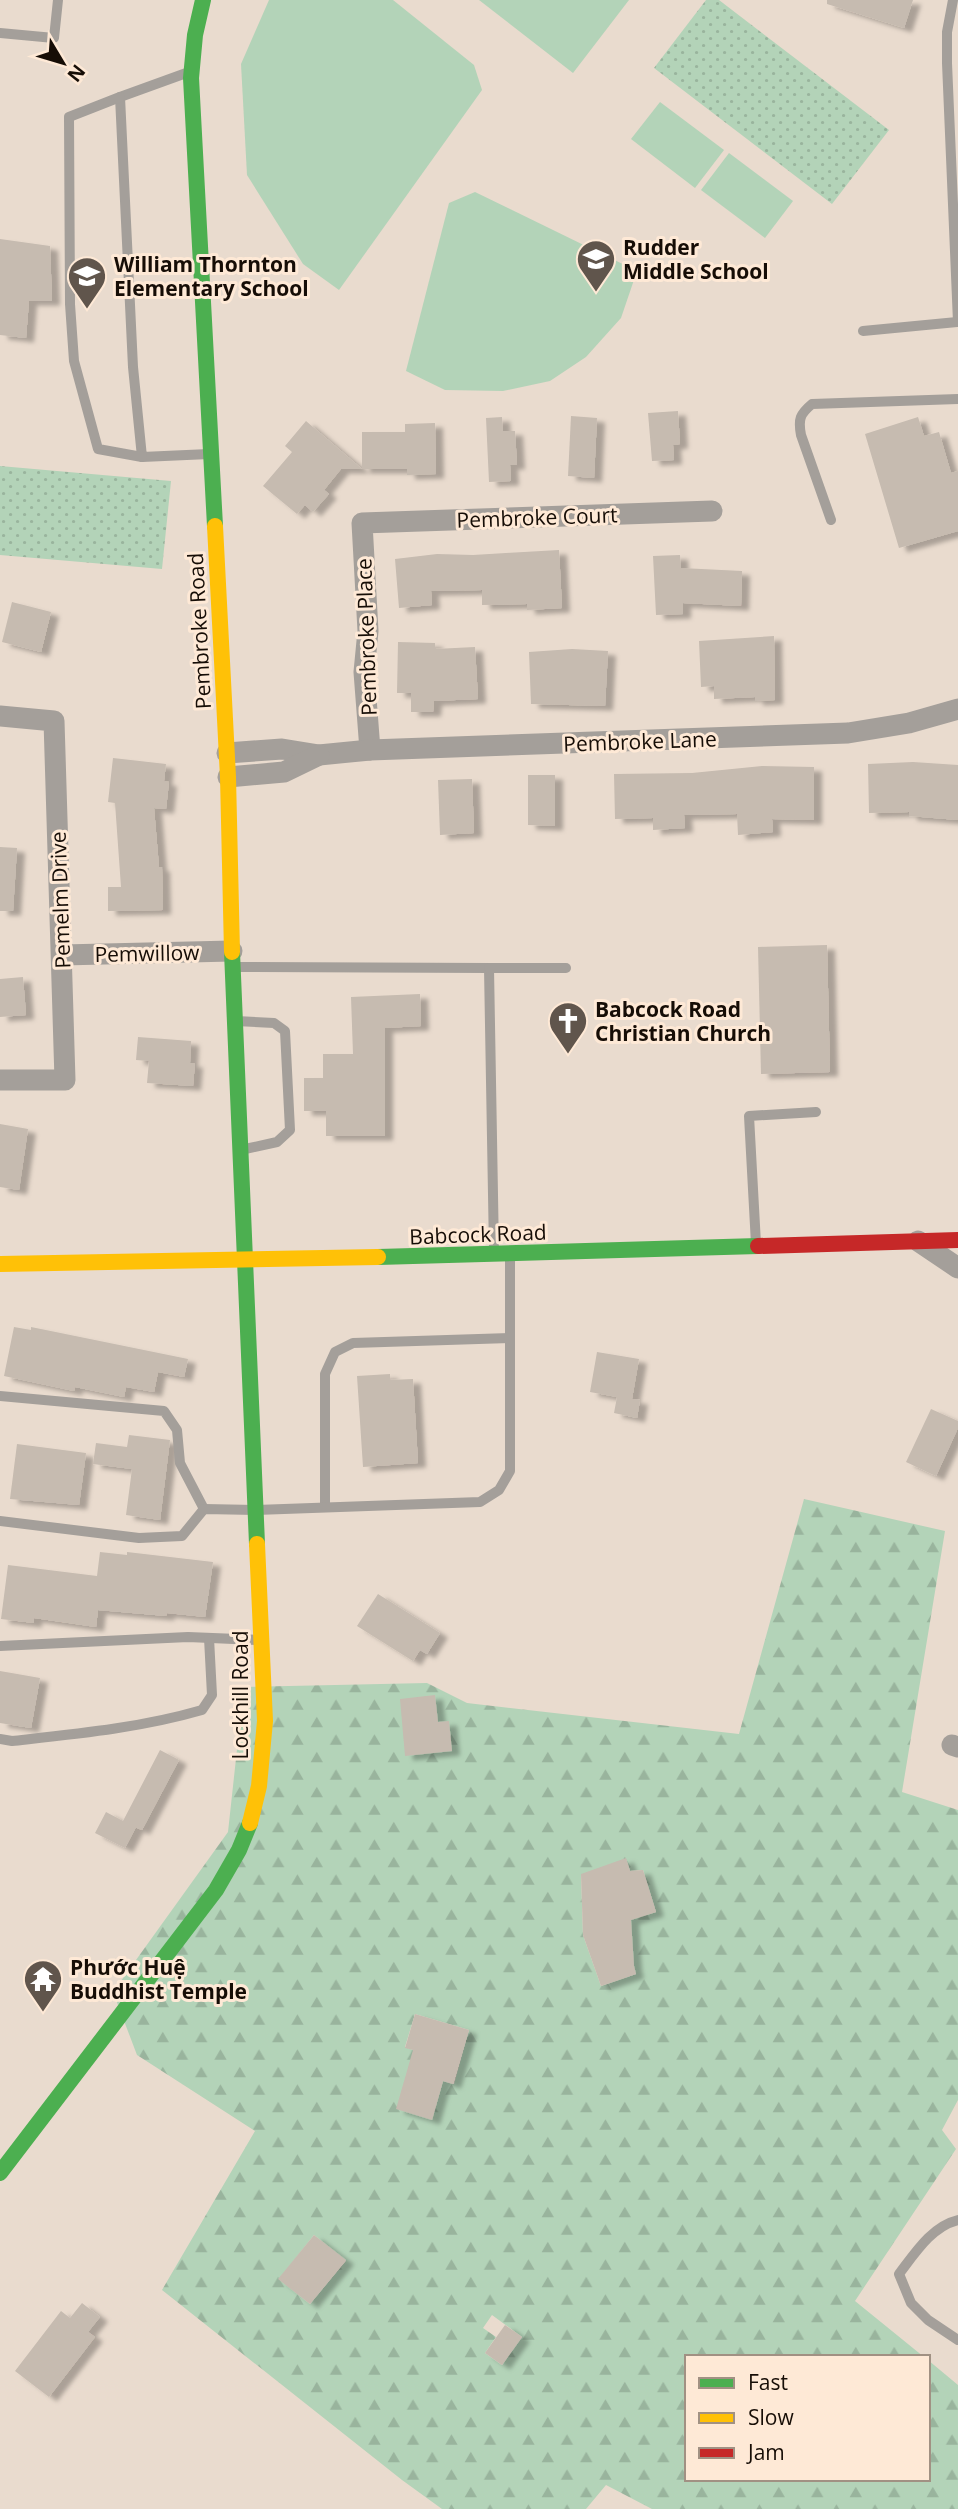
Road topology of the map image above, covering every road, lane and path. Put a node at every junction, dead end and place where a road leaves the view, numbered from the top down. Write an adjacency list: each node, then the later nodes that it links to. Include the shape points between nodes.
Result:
1 (58, 0): 4 (lane, via 54,38)
2 (204, 0): 6 (street, Pembroke Road, via 194,35)
3 (953, 0): 5 (lane)
4 (0, 33)
5 (952, 34): 8 (lane, via 949,163)
6 (191, 71): 7 (lane); 11 (street, Pembroke Road)
7 (120, 97): 12 (lane); 12 (lane, via 69,117 74,361 98,449)
8 (958, 322): 9 (lane)
9 (863, 331)
10 (958, 399): 14 (lane, via 812,404 802,412 798,421 801,435)
11 (211, 454): 12 (lane); 19 (street, Pembroke Road)
12 (142, 457)
13 (712, 511): 15 (street, Pembroke Court)
14 (831, 520)
15 (362, 523): 18 (street, Pembroke Place)
16 (958, 709): 18 (street, Pembroke Lane, via 848,733)
17 (0, 716): 22 (street, Pemelm Drive, via 54,721)
18 (370, 750): 20 (street, Pembroke Lane)
19 (227, 754): 20 (street, Pembroke Lane, via 282,748); 21 (street, Pembroke Road)
20 (319, 755): 21 (street, Pembroke Lane, via 285,772)
21 (228, 777): 23 (street, Pembroke Road)
22 (62, 955): 23 (street, Pemwillow); 27 (street, Pemelm Drive, via 65,1080)
23 (233, 959): 24 (lane); 26 (street, Pembroke Road)
24 (489, 968): 25 (lane); 33 (lane)
25 (566, 968)
26 (236, 1021): 29 (street, Pembroke Road); 29 (lane, via 274,1023 285,1031 290,1130 277,1142)
27 (0, 1080)
28 (816, 1112): 32 (lane, via 749,1116)
29 (242, 1149): 34 (street, Pembroke Road)
30 (958, 1240): 31 (street, Babcock Road)
31 (918, 1241): 32 (street, Babcock Road); 36 (street)
32 (757, 1247): 33 (street, Babcock Road)
33 (502, 1254): 34 (street, Babcock Road); 37 (lane)
34 (244, 1261): 35 (street, Babcock Road); 41 (street, Lockhill Road)
35 (0, 1264)
36 (958, 1268)
37 (510, 1338): 39 (lane, via 510,1471 499,1490 480,1502); 39 (lane, via 354,1343 335,1352 325,1374)
38 (0, 1396): 40 (lane, via 163,1411 177,1430 180,1462)
39 (325, 1507): 41 (lane)
40 (204, 1509): 41 (lane); 42 (lane, via 182,1536 139,1538)
41 (256, 1510): 44 (street, Lockhill Road)
42 (0, 1521)
43 (209, 1638): 44 (lane); 45 (lane); 46 (lane, via 212,1695 202,1710 105,1732)
44 (262, 1641): 47 (street, Lockhill Road, via 265,1721 261,1771 255,1807 237,1855 187,1931)
45 (0, 1646)
46 (0, 1739)
47 (0, 2173)
48 (958, 2221): 49 (lane, via 944,2224 900,2274 911,2304)
49 (958, 2340)

